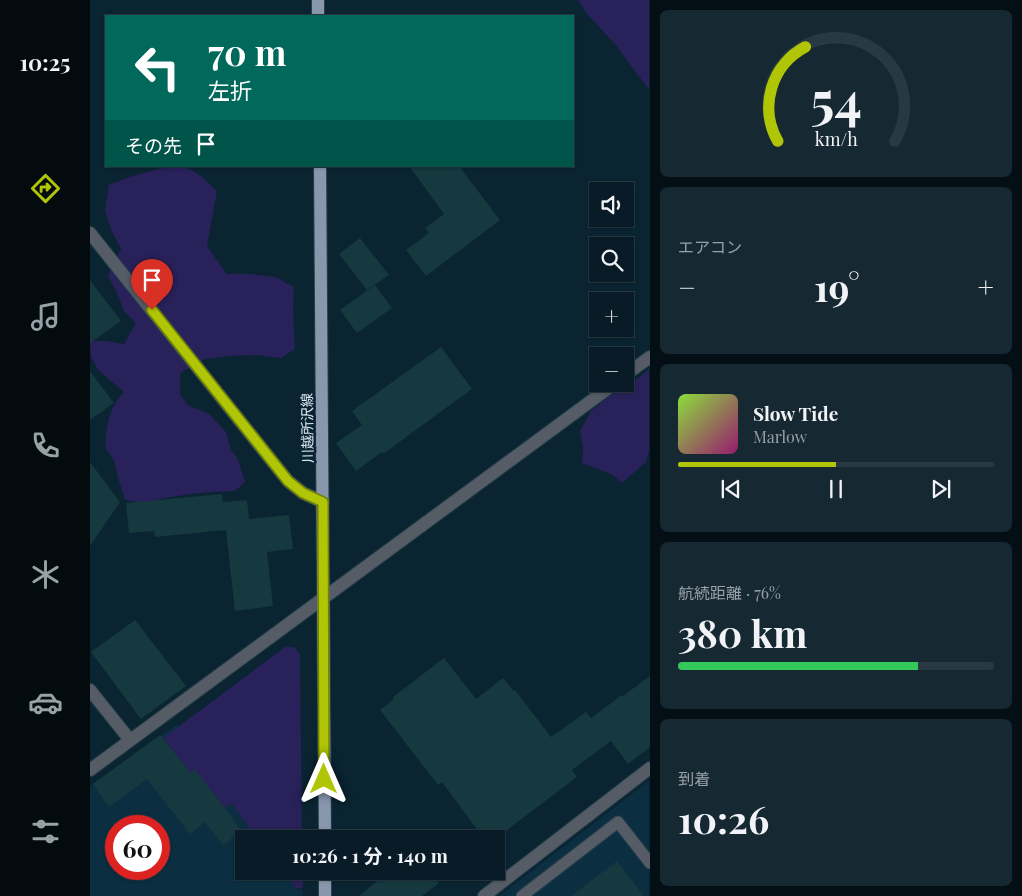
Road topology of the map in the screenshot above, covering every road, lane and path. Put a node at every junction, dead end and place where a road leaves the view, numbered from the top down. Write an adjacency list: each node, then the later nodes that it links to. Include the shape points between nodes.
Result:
1 (318, 0): 2 (main road)
2 (318, 15)
3 (320, 167): 8 (main road, 川越所沢線)
4 (90, 233): 8 (street, via 288,481 303,493)
5 (650, 357): 6 (street)
6 (634, 369)
7 (603, 392): 9 (street)
8 (323, 502): 9 (main road, 川越所沢線)
9 (323, 599): 11 (street); 14 (main road, 川越所沢線)
10 (90, 690): 11 (street)
11 (130, 740): 13 (street)
12 (650, 768): 18 (street)
13 (90, 770)
14 (325, 830)
15 (650, 863): 19 (lane, via 618,822)
16 (325, 880): 17 (main road)
17 (325, 896)
18 (484, 896)
19 (522, 896)

